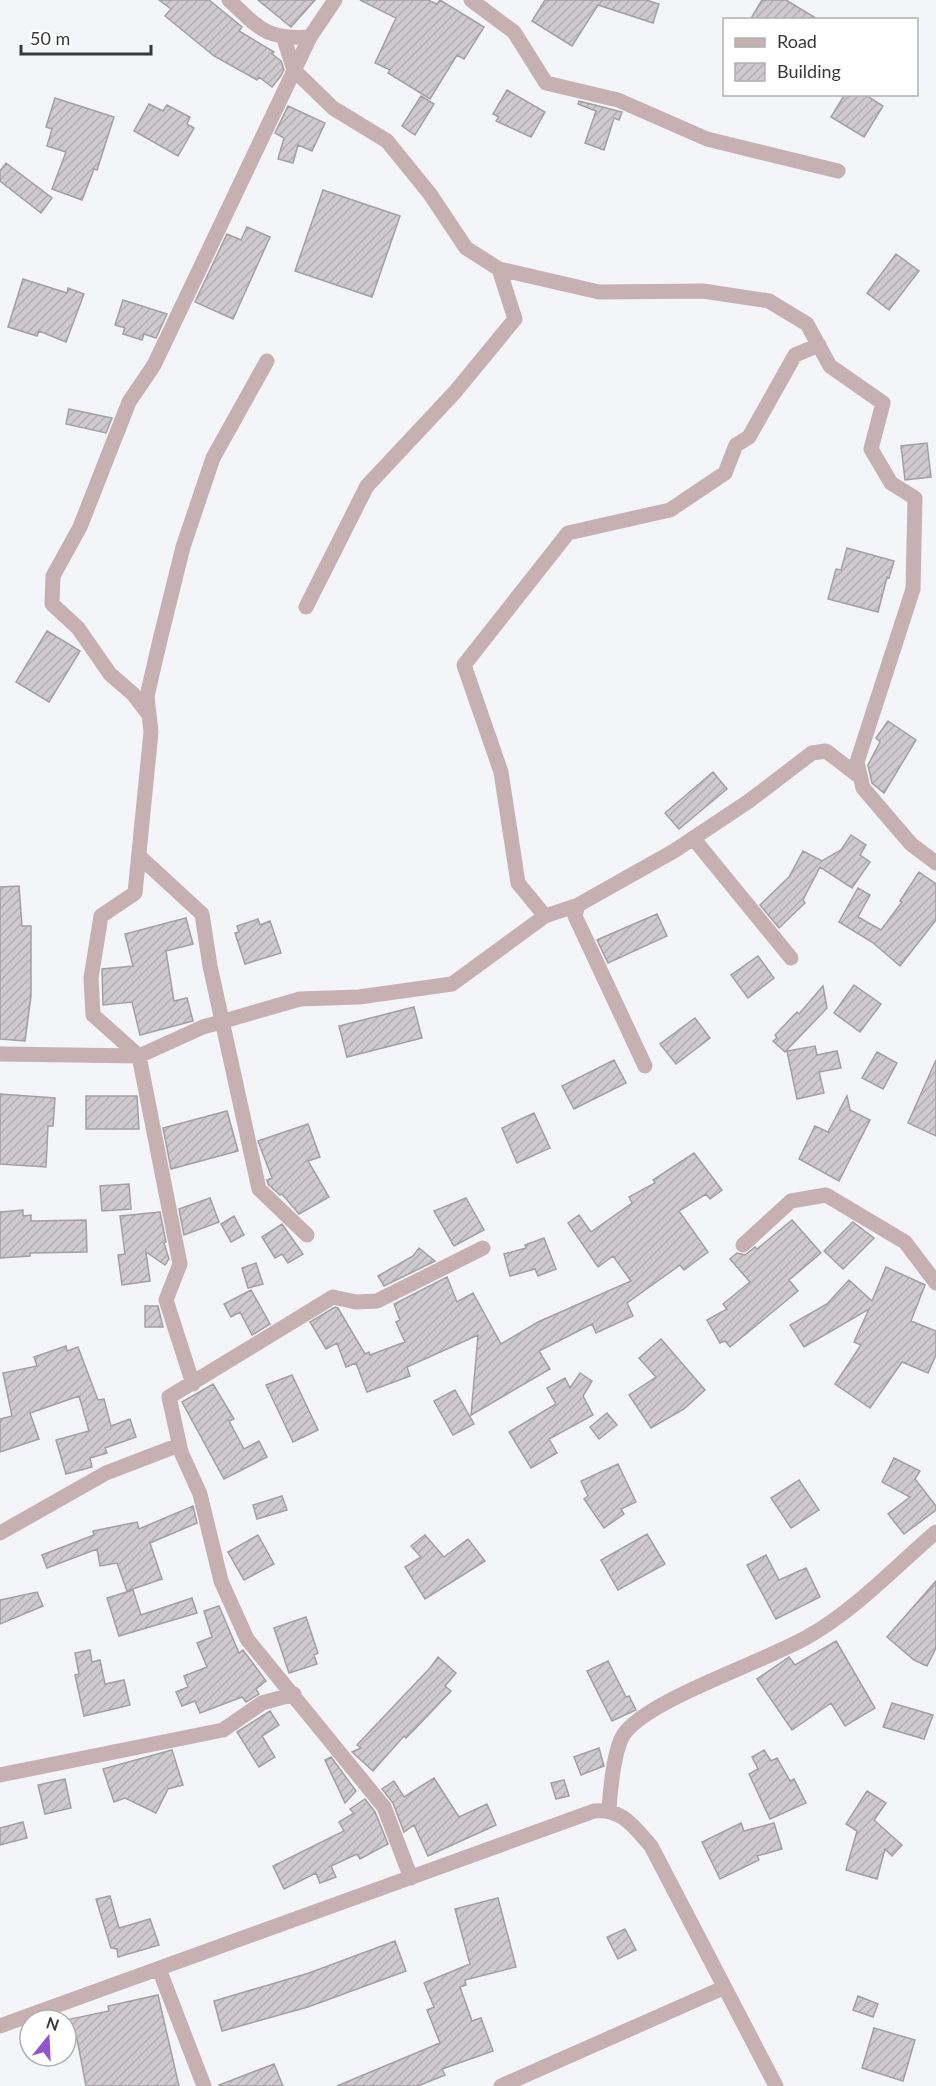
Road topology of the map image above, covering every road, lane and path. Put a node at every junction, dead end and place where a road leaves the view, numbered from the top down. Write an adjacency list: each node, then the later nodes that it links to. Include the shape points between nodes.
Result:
1 (229, 0): 5 (street, via 259,28)
2 (335, 0): 4 (street)
3 (471, 0): 7 (street, via 514,32 546,83 618,100 707,139)
4 (310, 37): 5 (street); 6 (street)
5 (284, 39): 6 (street)
6 (294, 70): 8 (street, via 333,108 387,141 430,194 466,248); 12 (street, via 154,365 129,402 80,527 53,576 52,604 78,628 110,674)
7 (838, 171)
8 (499, 269): 9 (street, via 599,292 703,291 769,301 807,324); 11 (street, via 515,319 455,392 367,486)
9 (819, 345): 13 (street, via 830,366 883,403 871,449 891,483 915,498 913,589 857,762); 18 (street, via 795,355 749,437 736,445 725,473 670,510 568,533 464,665 501,772 518,883)
10 (267, 361): 12 (street, via 213,458 183,548 147,696)
11 (306, 608)
12 (149, 715): 15 (street, via 151,732)
13 (860, 777): 14 (street, via 826,751 812,753); 16 (street, via 863,788 911,844)
14 (693, 838): 17 (street); 19 (street)
15 (139, 856): 20 (street, via 202,914); 22 (street, via 135,893 101,916 91,978 93,1015)
16 (936, 863)
17 (578, 905): 18 (street); 23 (street, via 575,916)
18 (545, 916): 20 (street, via 452,984 359,997 300,999)
19 (791, 958)
20 (222, 1021): 22 (street); 24 (street, via 259,1189)
21 (0, 1054): 22 (street)
22 (139, 1056): 28 (street, via 180,1264 165,1300)
23 (645, 1066)
24 (307, 1235)
25 (743, 1245): 27 (street, via 791,1201 826,1196 904,1242)
26 (483, 1248): 28 (street, via 377,1301 333,1297)
27 (936, 1283)
28 (193, 1384): 29 (street, via 169,1397)
29 (179, 1445): 31 (street, via 106,1473); 32 (street, via 200,1494 221,1581 247,1639)
30 (936, 1532): 34 (street, via 839,1617 816,1632 652,1710 624,1734 612,1775)
31 (0, 1533)
32 (294, 1694): 33 (street, via 262,1703 223,1730); 35 (street, via 384,1808)
33 (0, 1775)
34 (609, 1810): 35 (street, via 594,1811); 37 (street, via 626,1818 651,1846)
35 (411, 1878): 36 (street)
36 (159, 1969): 38 (street); 39 (street)
37 (723, 1988): 40 (street); 41 (street)
38 (0, 2026)
39 (204, 2086)
40 (501, 2086)
41 (776, 2086)

